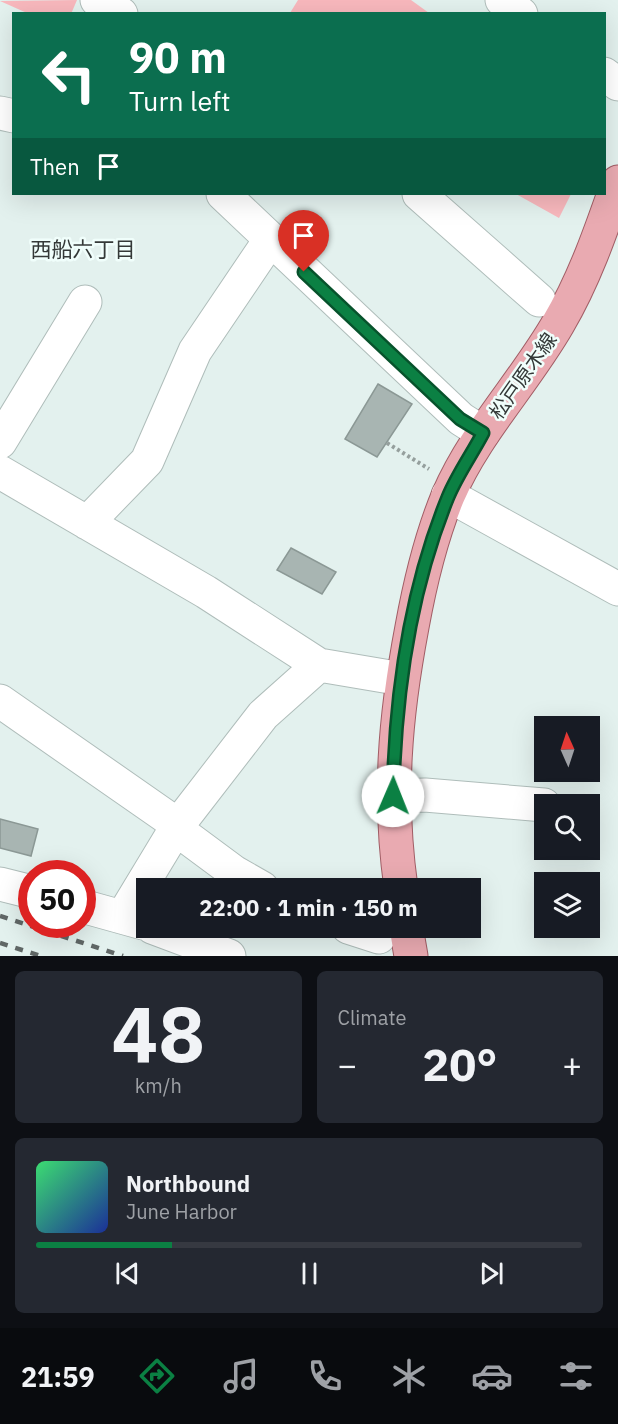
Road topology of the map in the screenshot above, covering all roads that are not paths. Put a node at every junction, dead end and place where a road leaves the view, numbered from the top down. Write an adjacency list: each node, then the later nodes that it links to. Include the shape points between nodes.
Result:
1 (97, 0): 3 (street)
2 (502, 0): 4 (street)
3 (117, 12)
4 (518, 12)
5 (618, 182): 10 (main road, 松戸原木線, via 591,257)
6 (224, 195): 8 (street)
7 (420, 195): 10 (street)
8 (270, 240): 11 (street, via 460,419); 15 (street, via 195,351 147,461)
9 (85, 302): 12 (street)
10 (546, 308): 11 (main road, 松戸原木線)
11 (483, 433): 14 (main road, 松戸原木線)
12 (0, 442)
13 (0, 472): 15 (street)
14 (448, 495): 16 (street); 18 (main road, 松戸原木線, via 431,545)
15 (87, 523): 17 (street)
16 (618, 589)
17 (319, 664): 18 (street); 22 (street, via 263,715)
18 (402, 679): 20 (main road, 松戸原木線, via 394,740)
19 (0, 701): 22 (street)
20 (393, 796): 21 (street); 25 (main road, 松戸原木線)
21 (534, 804)
22 (177, 827): 23 (street); 24 (street)
23 (158, 878)
24 (244, 878)
25 (400, 878)
26 (0, 884): 27 (street)
27 (18, 888)
28 (96, 910): 29 (street)
29 (136, 922)
30 (181, 938): 32 (street)
31 (397, 938): 33 (main road)
32 (229, 956)
33 (411, 956)

